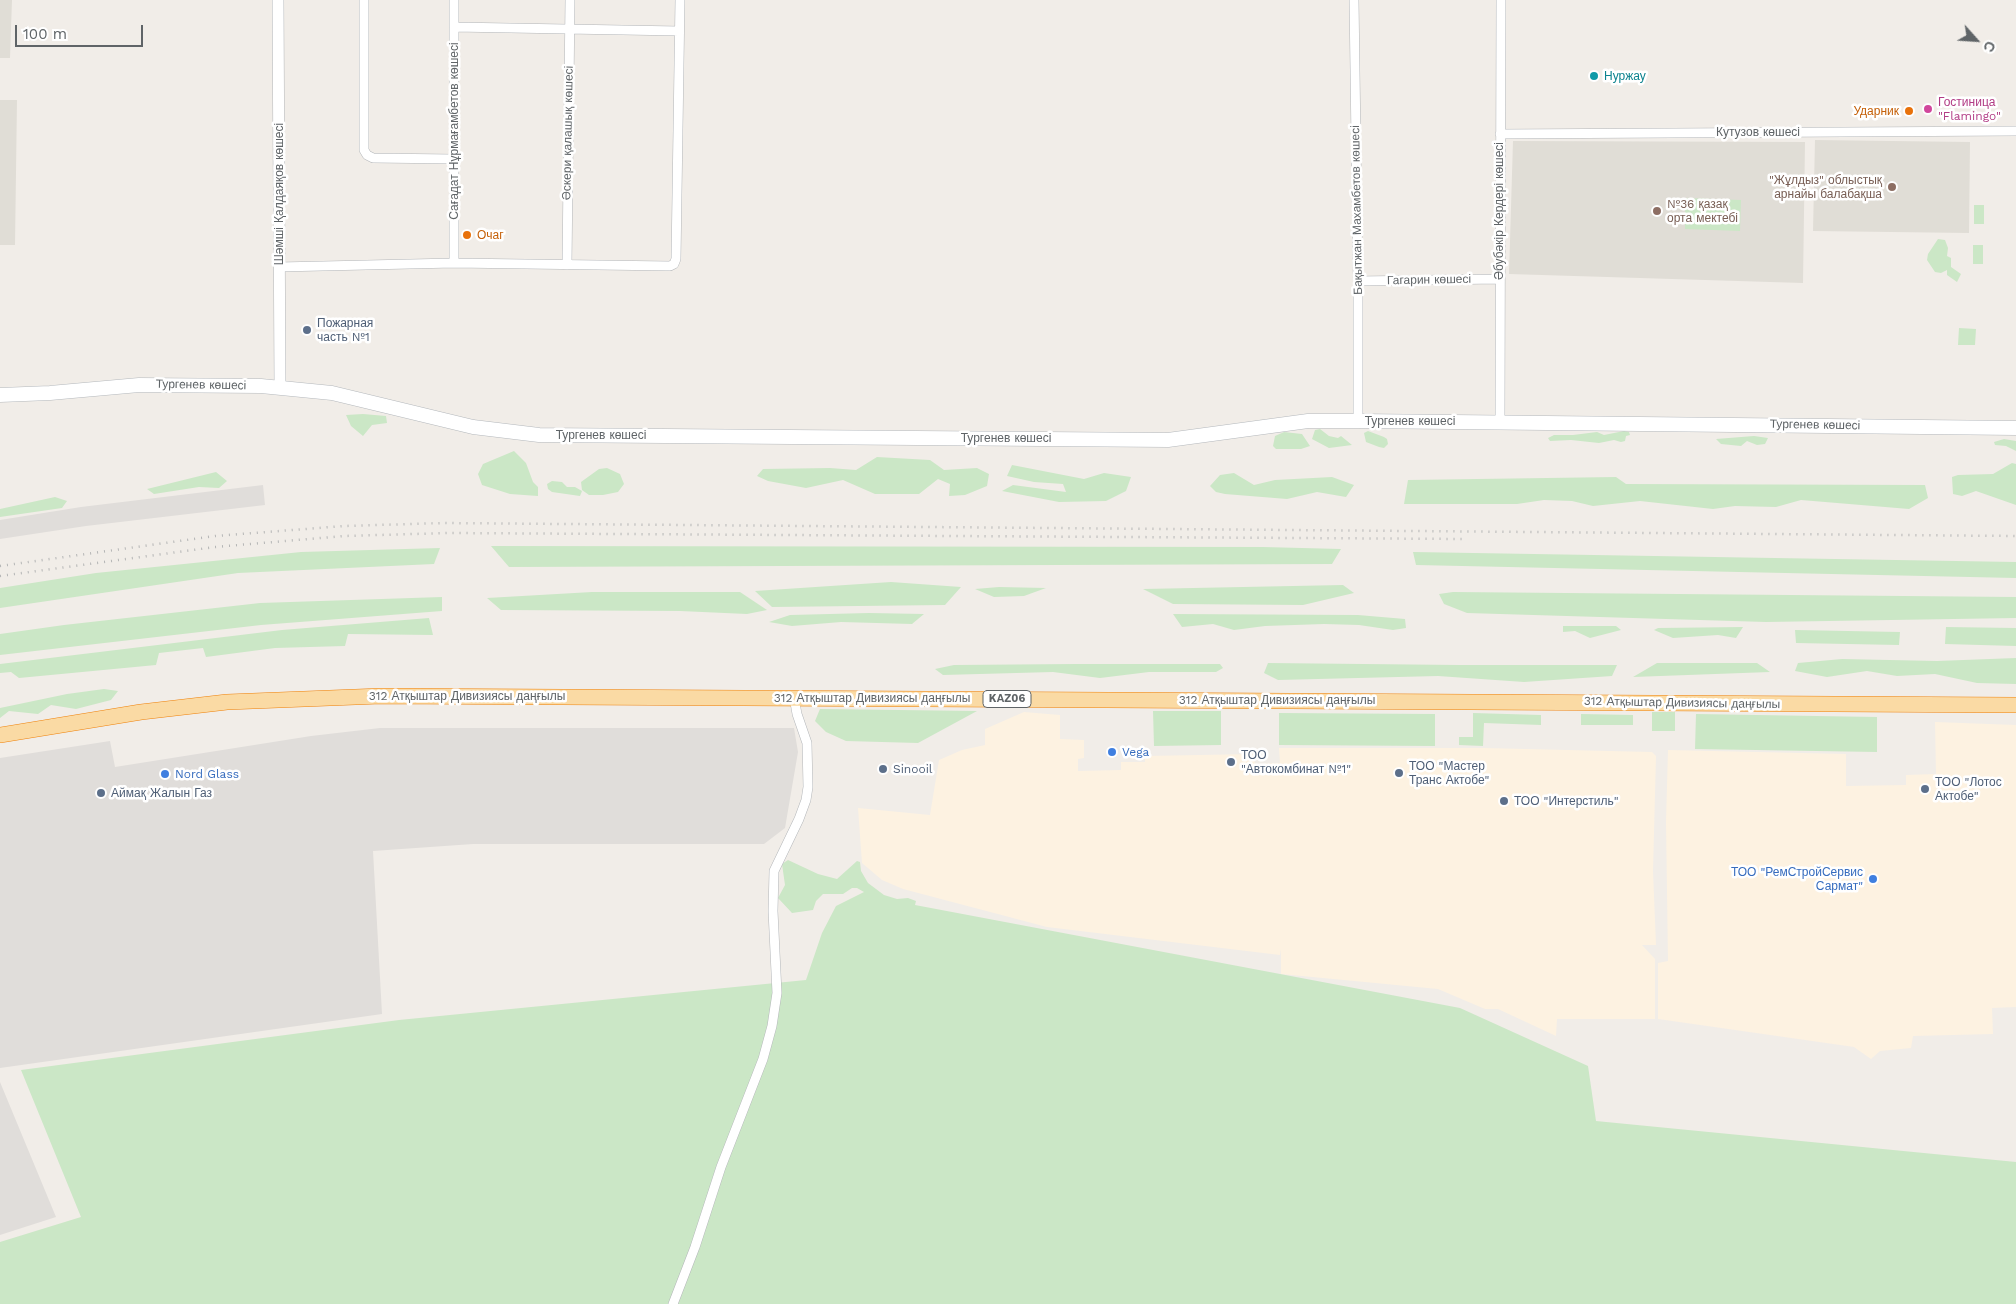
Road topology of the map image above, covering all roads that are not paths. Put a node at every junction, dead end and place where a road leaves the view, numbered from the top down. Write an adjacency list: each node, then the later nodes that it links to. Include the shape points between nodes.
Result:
1 (278, 0): 16 (street, Шәмші Қалдаяқов көшесі)
2 (364, 0): 13 (street, via 364,150 373,158)
3 (454, 0): 8 (street, Сағадат Нұрмағамбетов көшесі)
4 (570, 0): 9 (street, Әскери қалашық көшесі)
5 (680, 0): 10 (street)
6 (1354, 0): 18 (street, Бақытжан Махамбетов көшесі)
7 (1501, 0): 12 (street, Әбубәкір Кердері көшесі)
8 (454, 27): 9 (street); 13 (street, Сағадат Нұрмағамбетов көшесі)
9 (570, 28): 10 (street); 15 (street, Әскери қалашық көшесі)
10 (679, 31): 15 (street, via 674,264)
11 (2016, 131): 12 (street, Кутузов көшесі)
12 (1500, 134): 17 (street, Әбубәкір Кердері көшесі)
13 (453, 159): 14 (street, Сағадат Нұрмағамбетов көшесі)
14 (454, 263): 15 (street); 16 (street)
15 (567, 265)
16 (280, 267): 19 (street, Шәмші Қалдаяқов көшесі)
17 (1499, 279): 18 (street, Гагарин көшесі); 22 (street, Әбубәкір Кердері көшесі)
18 (1358, 281): 21 (street, Бақытжан Махамбетов көшесі)
19 (280, 388): 20 (main road, Тургенев көшесі, via 139,384 50,394); 21 (main road, Тургенев көшесі, via 332,393 473,427 539,435 1168,440 1308,421)
20 (0, 395)
21 (1358, 421): 22 (main road, Тургенев көшесі)
22 (1500, 422): 23 (main road, Тургенев көшесі)
23 (2016, 428)
24 (794, 698): 25 (highway, 312 Атқыштар Дивизиясы даңғылы / KАZ06); 26 (highway, 312 Атқыштар Дивизиясы даңғылы / KАZ06, via 312,697 141,712); 27 (street, via 807,743 808,787 799,819 774,871 777,993 772,1026 763,1059 721,1166)
25 (2016, 704)
26 (0, 735)
27 (673, 1304)

